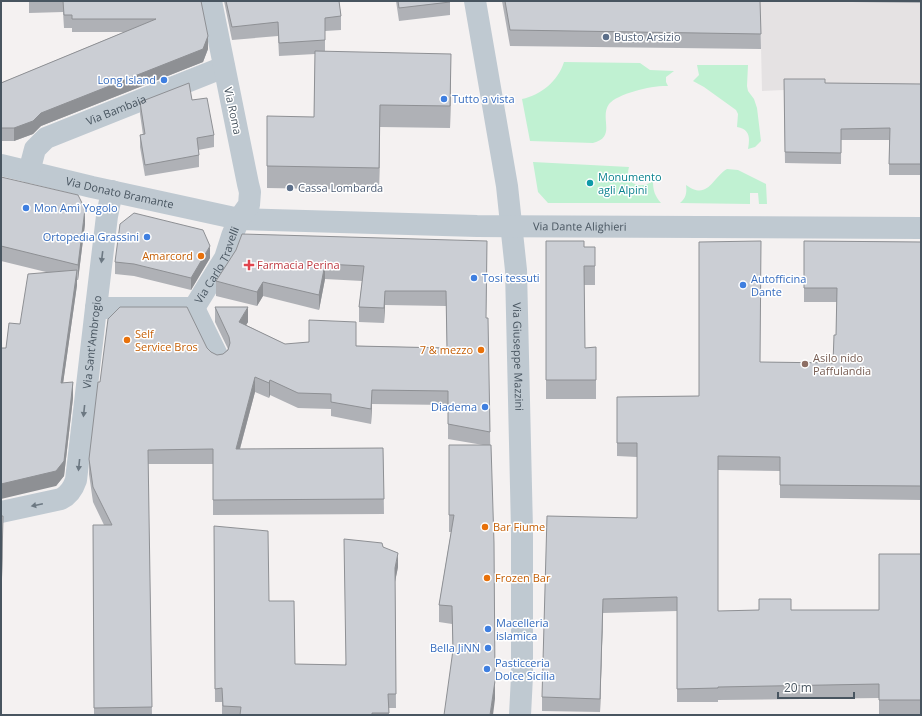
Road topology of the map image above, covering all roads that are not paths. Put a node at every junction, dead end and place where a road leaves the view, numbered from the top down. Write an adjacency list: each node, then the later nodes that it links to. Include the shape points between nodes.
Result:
1 (211, 1): 3 (street, Via Roma)
2 (476, 1): 8 (street, Via Giuseppe Mazzini)
3 (224, 67): 5 (street, Via Bambaia, via 46,138 35,149); 7 (street, Via Roma, via 250,192 249,205)
4 (1, 165): 5 (street, Via Donato Bramante)
5 (29, 172): 6 (street, Via Donato Bramante)
6 (112, 191): 7 (street, Via Donato Bramante); 10 (street, Via Sant'Ambrogio, one-way to 10)
7 (239, 220): 8 (street, Via Dante Alighieri); 11 (street, Via Carlo Travelli, via 225,258)
8 (512, 226): 9 (street, Via Dante Alighieri); 14 (street, Via Giuseppe Mazzini, via 516,270 522,530)
9 (921, 228)
10 (96, 308): 11 (street, Via Carlo Travelli); 13 (street, Via Sant'Ambrogio, one-way to 13, via 78,474 74,486 66,496 54,501)
11 (194, 308): 12 (street)
12 (218, 357)
13 (1, 512)
14 (520, 715)

